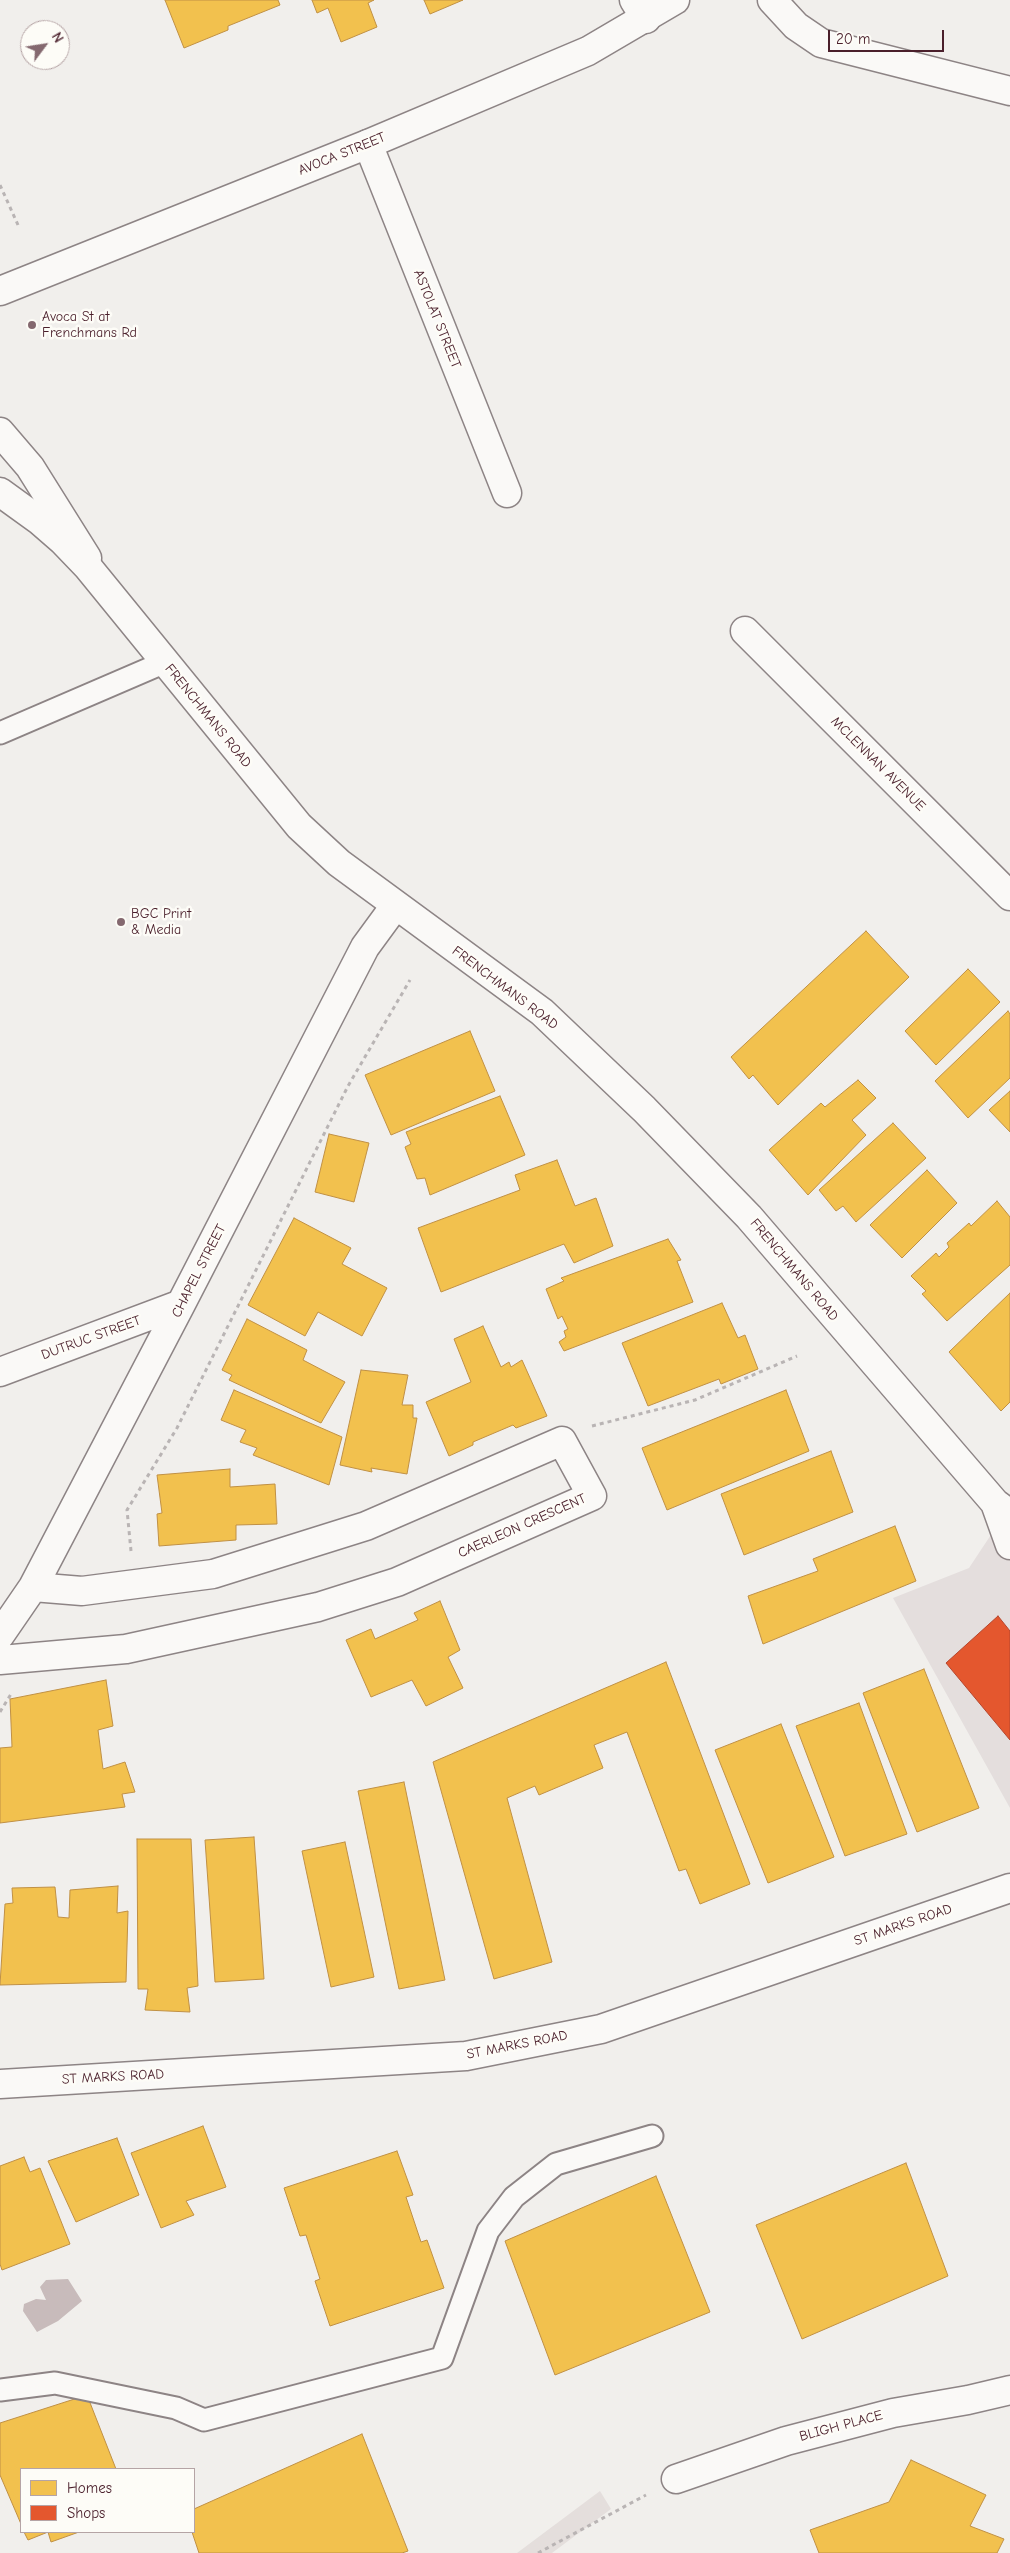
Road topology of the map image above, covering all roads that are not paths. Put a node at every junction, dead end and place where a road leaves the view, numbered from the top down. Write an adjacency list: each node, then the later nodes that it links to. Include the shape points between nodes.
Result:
1 (675, 0): 3 (street, AVOCA STREET)
2 (772, 0): 4 (street, via 796,26 821,42)
3 (640, 10): 5 (street, AVOCA STREET, via 588,51)
4 (1010, 91)
5 (368, 144): 6 (street, AVOCA STREET); 9 (street, ASTOLAT STREET)
6 (0, 291)
7 (0, 432): 10 (street, via 30,467)
8 (0, 492): 10 (street, FRENCHMANS ROAD, via 63,541)
9 (507, 493)
10 (110, 595): 12 (street, FRENCHMANS ROAD)
11 (745, 631): 14 (street, MCLENNAN AVENUE)
12 (165, 662): 13 (lane); 15 (street, FRENCHMANS ROAD, via 299,826 339,863)
13 (0, 733)
14 (1010, 896)
15 (395, 906): 16 (street, CHAPEL STREET, via 365,947); 18 (street, FRENCHMANS ROAD, via 542,1012 644,1109 749,1218)
16 (182, 1304): 17 (street, DUTRUC STREET); 20 (street, CHAPEL STREET)
17 (0, 1372)
18 (1002, 1508): 19 (street, FRENCHMANS ROAD)
19 (1010, 1545)
20 (33, 1586): 21 (street, CHAPEL STREET); 22 (street, CAERLEON CRESCENT, via 82,1591 214,1574 366,1526 562,1440 592,1496 396,1582 318,1608 126,1649)
21 (0, 1635)
22 (0, 1660)
23 (1010, 1888): 24 (street, ST MARKS ROAD, via 601,2029 466,2056)
24 (0, 2084)
25 (652, 2136): 26 (lane, via 556,2164 514,2197 488,2231 442,2358 204,2420 176,2408 55,2383)
26 (0, 2390)
27 (1010, 2390): 28 (street, BLIGH PLACE, via 893,2413 795,2438)
28 (676, 2479)

